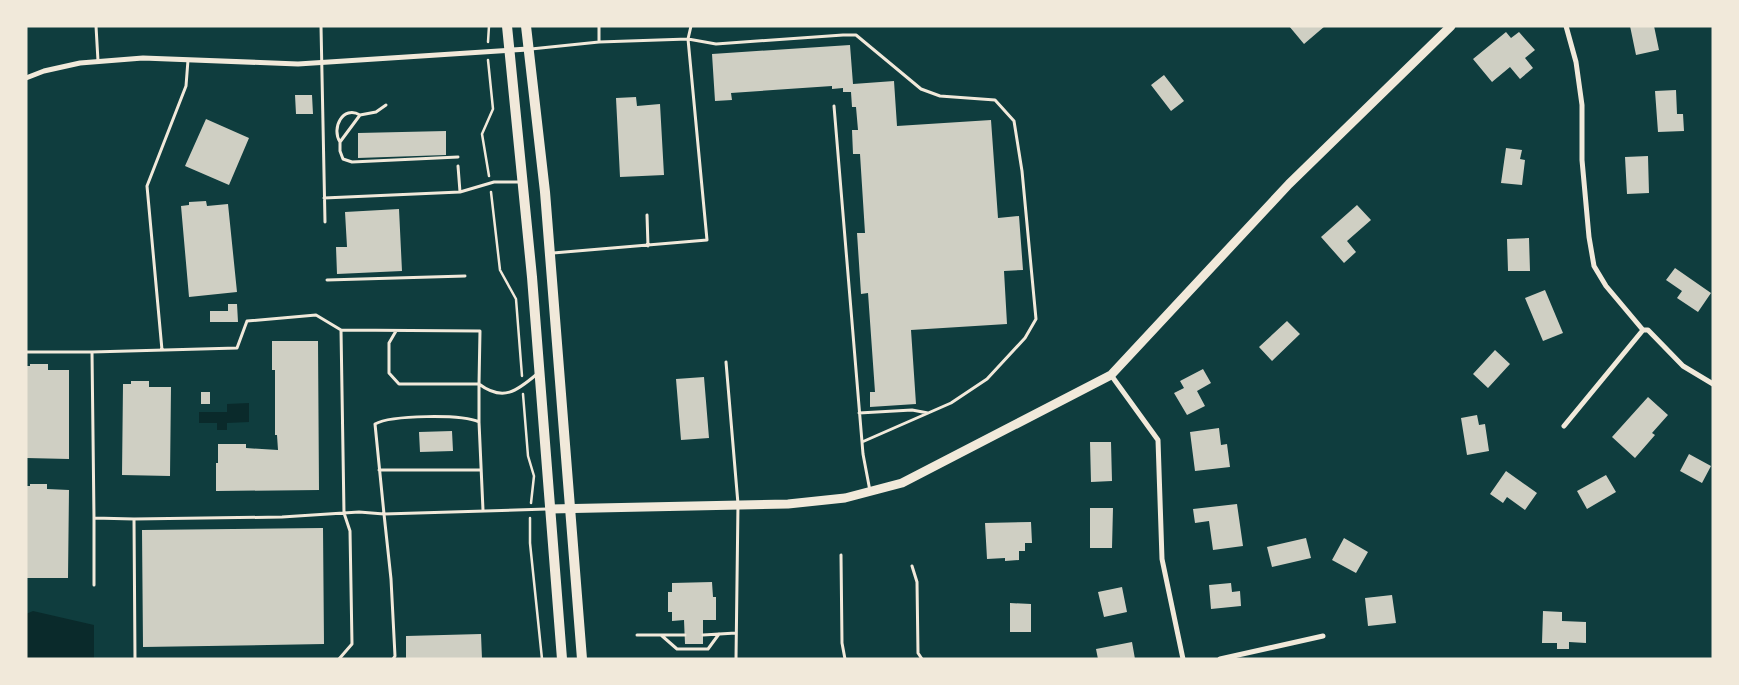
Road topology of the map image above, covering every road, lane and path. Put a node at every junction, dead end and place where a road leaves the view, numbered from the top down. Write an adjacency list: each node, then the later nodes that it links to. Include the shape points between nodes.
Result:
1 (96, 26): 16 (lane)
2 (321, 26): 17 (lane)
3 (489, 26): 13 (path)
4 (507, 26): 14 (main road)
5 (526, 26): 12 (main road)
6 (599, 26): 11 (lane)
7 (691, 26): 10 (lane)
8 (1451, 26): 43 (street, via 1289,184)
9 (1566, 26): 36 (street, via 1576,62 1582,105 1582,160 1594,266 1606,286)
10 (688, 39): 11 (lane); 31 (lane, via 706,240); 48 (lane, via 716,44 856,35 922,88 940,96 995,100 1014,122 1022,171 1036,319 1025,338 988,379 951,403)
11 (599, 42): 12 (lane)
12 (528, 49): 14 (street); 32 (main road)
13 (487, 50): 14 (street); 17 (street); 26 (path, via 493,109 482,134)
14 (510, 50): 25 (main road)
15 (188, 60): 16 (street, via 143,58); 17 (street); 38 (lane, via 186,86 147,186)
16 (98, 62): 18 (street, via 80,63)
17 (322, 62): 28 (lane)
18 (26, 78)
19 (386, 105): 21 (lane, via 376,112)
20 (834, 106): 47 (lane)
21 (360, 115): 22 (lane); 22 (lane, via 356,112 342,116 336,133)
22 (340, 142): 23 (lane, via 343,159 352,162)
23 (458, 157)
24 (458, 166): 27 (lane)
25 (522, 182): 26 (lane); 42 (main road)
26 (490, 183): 27 (lane); 46 (path, via 500,270 516,299)
27 (460, 192): 28 (lane)
28 (324, 198): 30 (lane)
29 (647, 215): 31 (lane)
30 (325, 222)
31 (648, 246): 32 (lane)
32 (550, 254): 56 (main road)
33 (465, 276): 34 (lane)
34 (327, 280)
35 (341, 330): 37 (lane); 38 (lane, via 316,315 247,321 237,348); 60 (lane)
36 (1643, 330): 45 (street, via 1648,330 1683,366); 50 (street)
37 (396, 331): 44 (lane, via 480,331); 44 (lane, via 388,343 389,373 398,384)
38 (162, 350): 40 (lane)
39 (26, 352): 40 (lane)
40 (92, 352): 62 (lane)
41 (726, 362): 55 (lane)
42 (539, 372): 46 (lane); 58 (main road)
43 (1111, 375): 54 (street, via 902,483); 83 (street, via 1158,440 1162,559)
44 (479, 384): 46 (lane, via 490,392 504,393); 49 (lane)
45 (1713, 384)
46 (523, 386): 57 (path, via 528,456 534,476)
47 (859, 413): 48 (lane, via 912,410); 51 (lane)
48 (928, 413): 51 (lane)
49 (479, 422): 52 (lane, via 472,418 448,417 380,421 375,424); 53 (lane)
50 (1564, 426)
51 (862, 442): 54 (lane)
52 (379, 470): 53 (lane); 61 (lane)
53 (481, 470): 59 (lane)
54 (870, 492): 55 (street, via 788,504)
55 (738, 504): 56 (street); 67 (lane)
56 (570, 508): 58 (street); 79 (main road)
57 (530, 509): 58 (lane); 59 (lane); 77 (path, via 530,543)
58 (550, 509): 78 (main road)
59 (483, 510): 61 (lane)
60 (344, 513): 61 (lane); 63 (lane); 76 (lane, via 350,531 352,644)
61 (384, 514): 74 (lane)
62 (94, 518): 63 (lane); 66 (lane)
63 (134, 519): 75 (lane)
64 (841, 555): 81 (lane)
65 (912, 566): 82 (lane, via 917,582 918,653)
66 (94, 585)
67 (736, 633): 68 (lane); 80 (lane)
68 (719, 634): 70 (lane, via 708,648 678,649); 72 (lane)
69 (637, 635): 70 (lane)
70 (661, 635): 71 (lane)
71 (685, 635)
72 (703, 635)
73 (1323, 636): 84 (street)
74 (394, 658)
75 (135, 659)
76 (339, 659)
77 (542, 659)
78 (562, 659)
79 (582, 659)
80 (736, 659)
81 (845, 659)
82 (922, 659)
83 (1182, 659)
84 (1220, 659)

